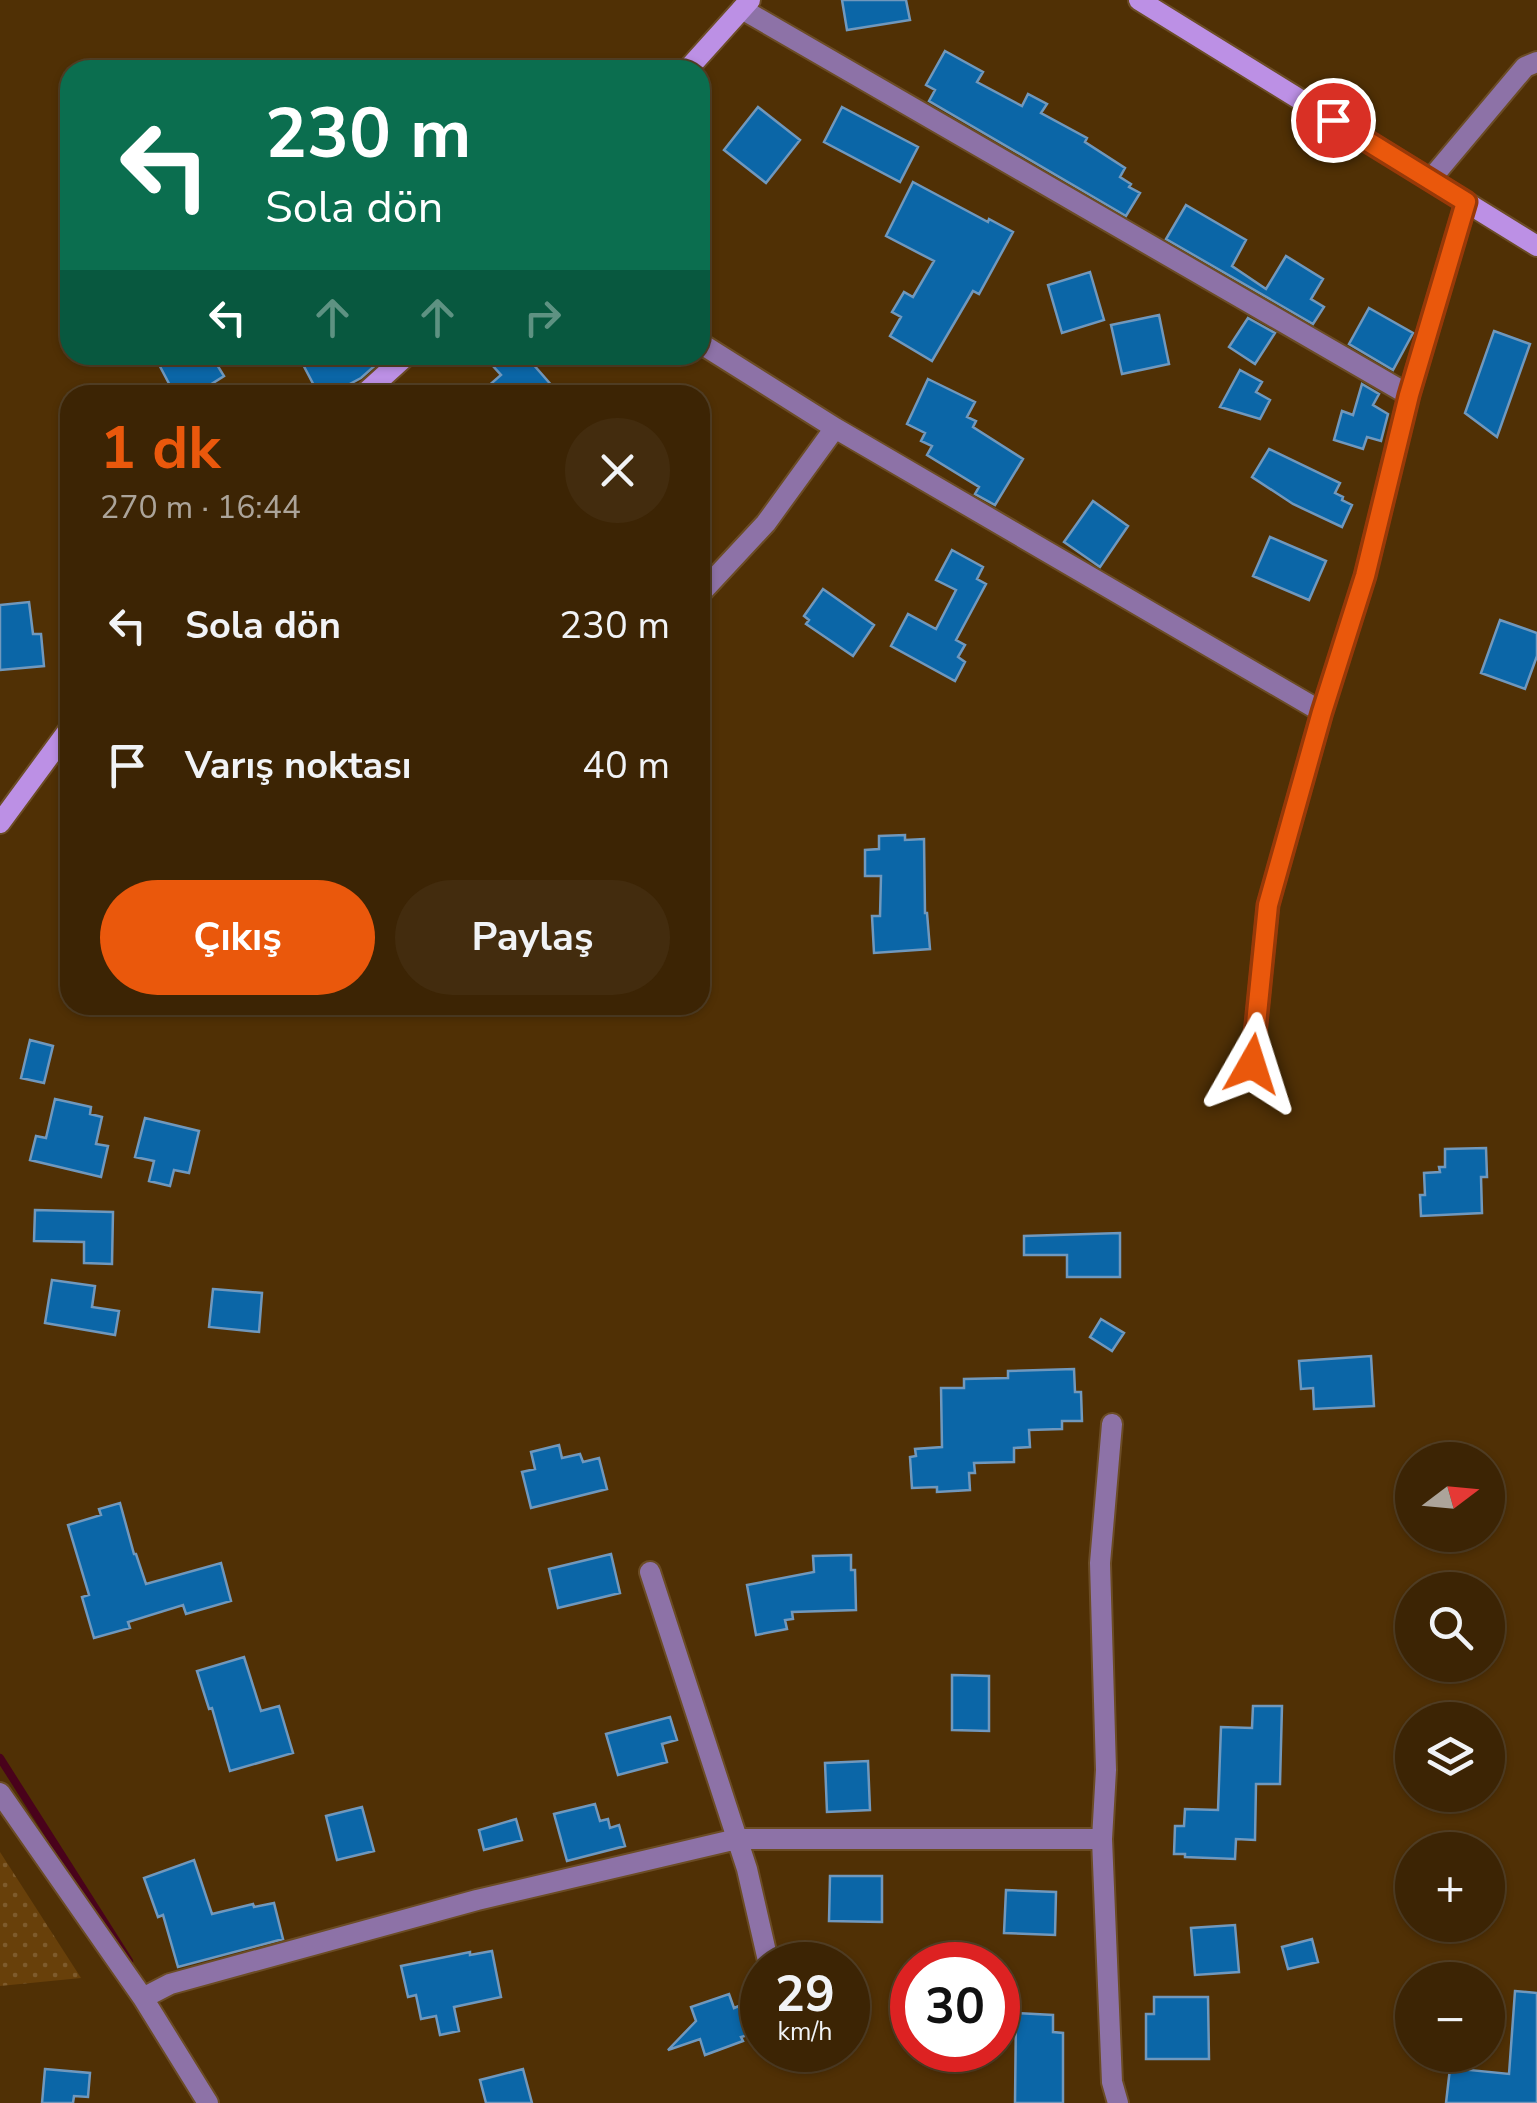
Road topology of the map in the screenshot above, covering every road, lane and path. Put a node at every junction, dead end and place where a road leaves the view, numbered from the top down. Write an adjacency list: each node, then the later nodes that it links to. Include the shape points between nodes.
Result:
1 (1139, 0): 5 (main road)
2 (746, 4): 3 (main road); 11 (street)
3 (696, 60)
4 (1537, 62): 5 (street)
5 (1430, 180): 6 (main road)
6 (1466, 202): 7 (main road); 11 (street)
7 (1537, 246)
8 (710, 349): 12 (street)
9 (396, 365): 10 (main road)
10 (374, 385)
11 (1409, 395): 14 (street, via 1365,576)
12 (835, 428): 13 (street, via 766,523); 14 (street)
13 (710, 583)
14 (1322, 712): 17 (street, via 1268,905)
15 (60, 742): 16 (main road)
16 (0, 823)
17 (1252, 1064)
18 (1112, 1424): 21 (street, via 1100,1563)
19 (650, 1572): 22 (street)
20 (0, 1793): 24 (street)
21 (1102, 1838): 22 (street); 26 (street)
22 (737, 1839): 23 (street); 24 (street, via 477,1900 170,1984)
23 (764, 1942)
24 (143, 1998): 25 (street)
25 (208, 2103)
26 (1118, 2103)

